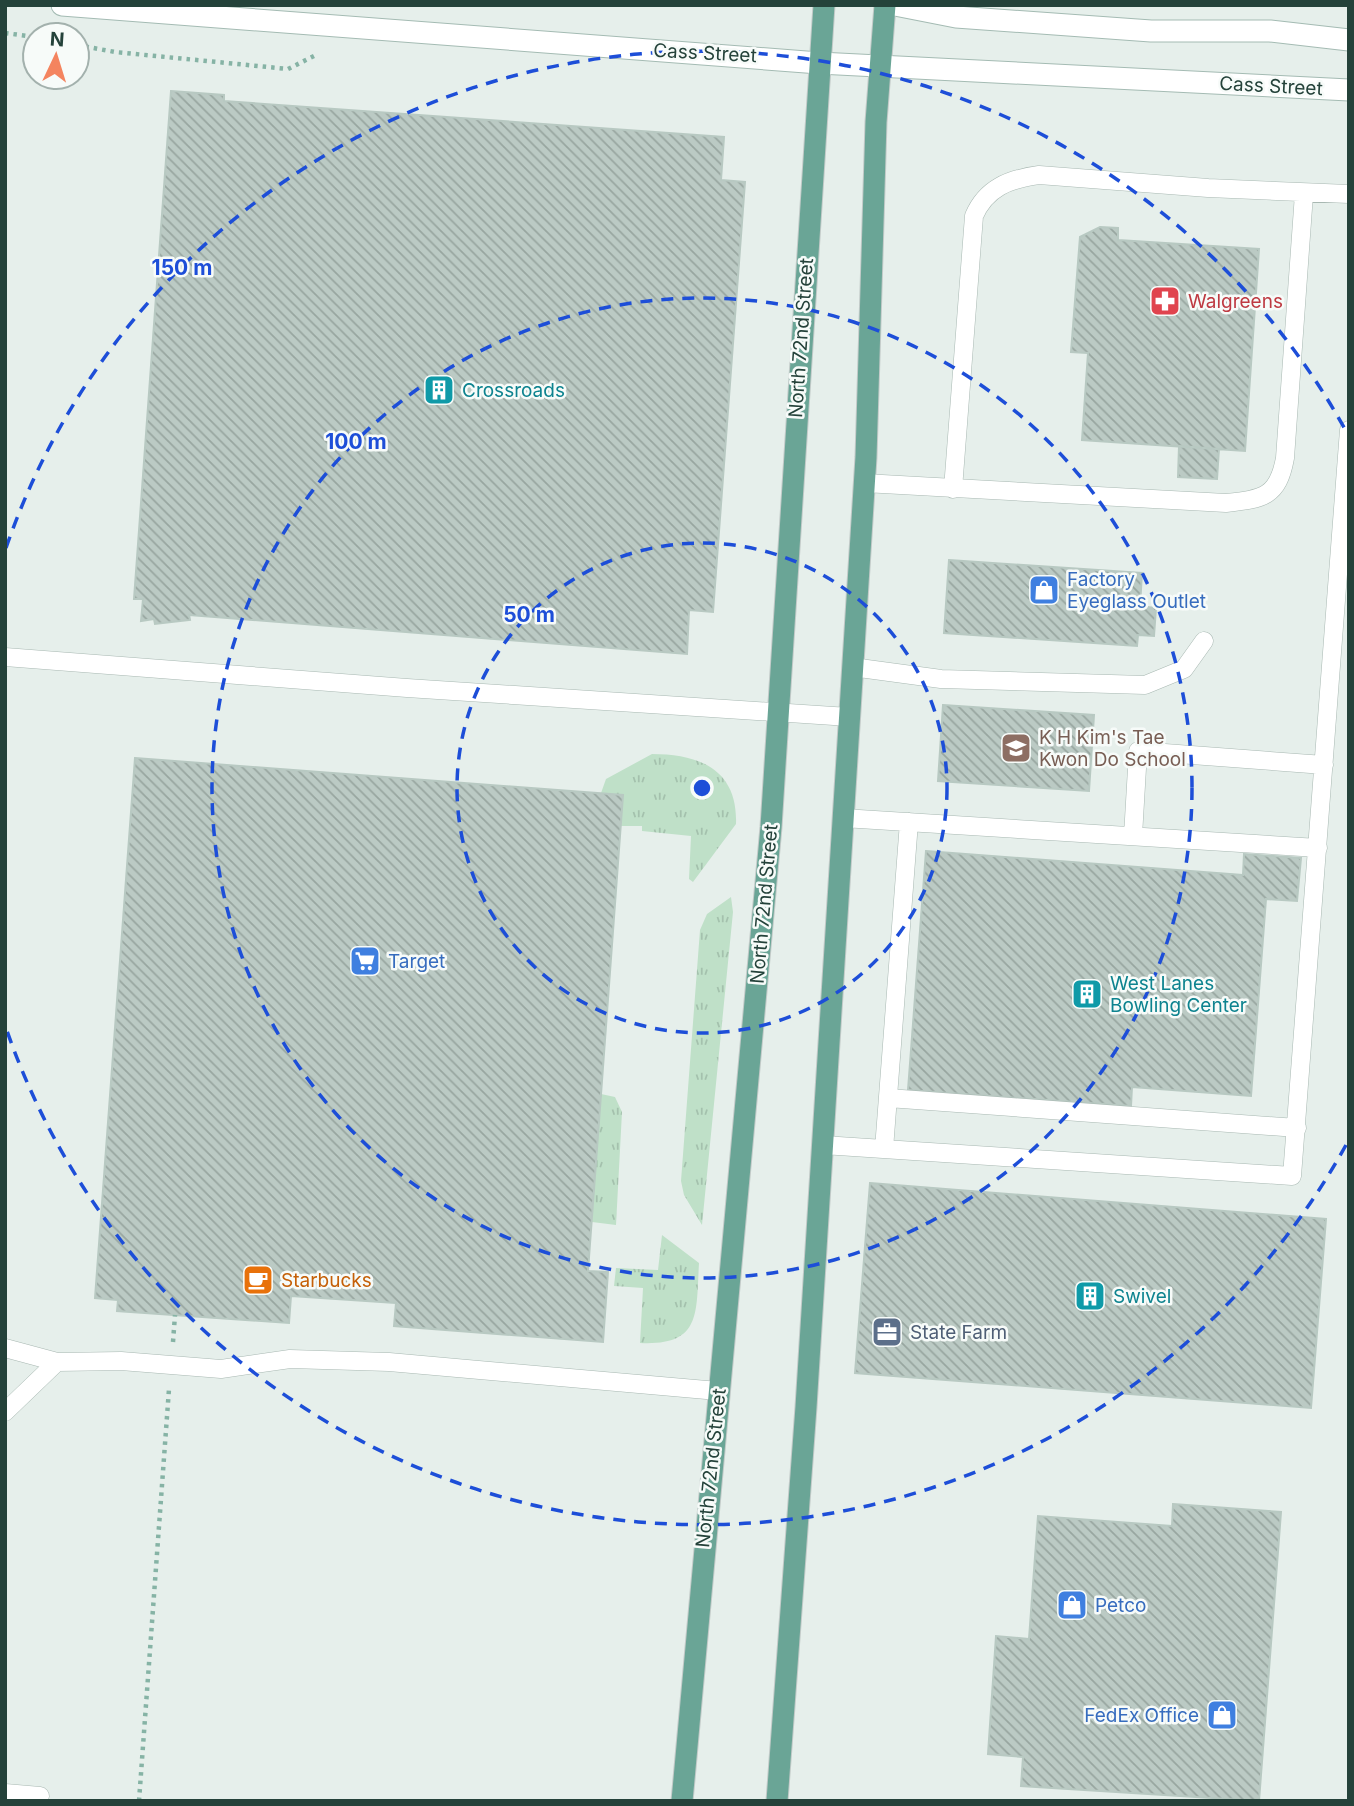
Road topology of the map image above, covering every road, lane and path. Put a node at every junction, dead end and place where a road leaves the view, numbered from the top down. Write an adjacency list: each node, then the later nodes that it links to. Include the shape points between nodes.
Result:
1 (62, 5): 8 (main road, Cass Street)
2 (824, 5): 8 (main road, North 72nd Street)
3 (885, 5): 9 (main road)
4 (895, 5): 5 (main road, via 956,17 1151,31 1270,31)
5 (1349, 40)
6 (91, 47): 7 (path, via 288,69 315,54)
7 (329, 55)
8 (819, 62): 9 (main road, Cass Street); 19 (main road, North 72nd Street)
9 (880, 66): 10 (main road, Cass Street); 14 (main road)
10 (1349, 90)
11 (1304, 194): 12 (lane); 15 (lane, via 1039,174 1018,177 995,188 980,202 974,216); 15 (lane, via 1285,458 1277,486 1270,493 1226,503)
12 (1349, 194)
13 (1349, 430): 21 (lane)
14 (864, 483): 15 (lane); 18 (main road)
15 (953, 489)
16 (1204, 641): 18 (lane, via 1184,669 1145,685 942,679)
17 (5, 657): 19 (lane)
18 (852, 667): 20 (main road)
19 (778, 713): 20 (lane); 34 (main road, North 72nd Street)
20 (849, 716): 22 (main road)
21 (1324, 765): 24 (lane, via 1138,751); 25 (lane)
22 (843, 818): 23 (lane); 28 (main road)
23 (909, 822): 24 (lane); 26 (lane)
24 (1133, 836): 25 (lane)
25 (1318, 848): 27 (lane)
26 (888, 1098): 27 (lane); 29 (lane)
27 (1297, 1128): 29 (lane, via 1292,1176)
28 (823, 1145): 29 (lane); 40 (main road)
29 (884, 1149)
30 (175, 1315): 33 (path)
31 (5, 1348): 32 (lane)
32 (57, 1362): 33 (lane); 35 (lane)
33 (171, 1365): 34 (lane, via 221,1369 290,1359 389,1363); 38 (path)
34 (718, 1391): 39 (main road, North 72nd Street)
35 (5, 1412)
36 (5, 1793): 37 (lane)
37 (40, 1796)
38 (139, 1801)
39 (682, 1801)
40 (777, 1801)

